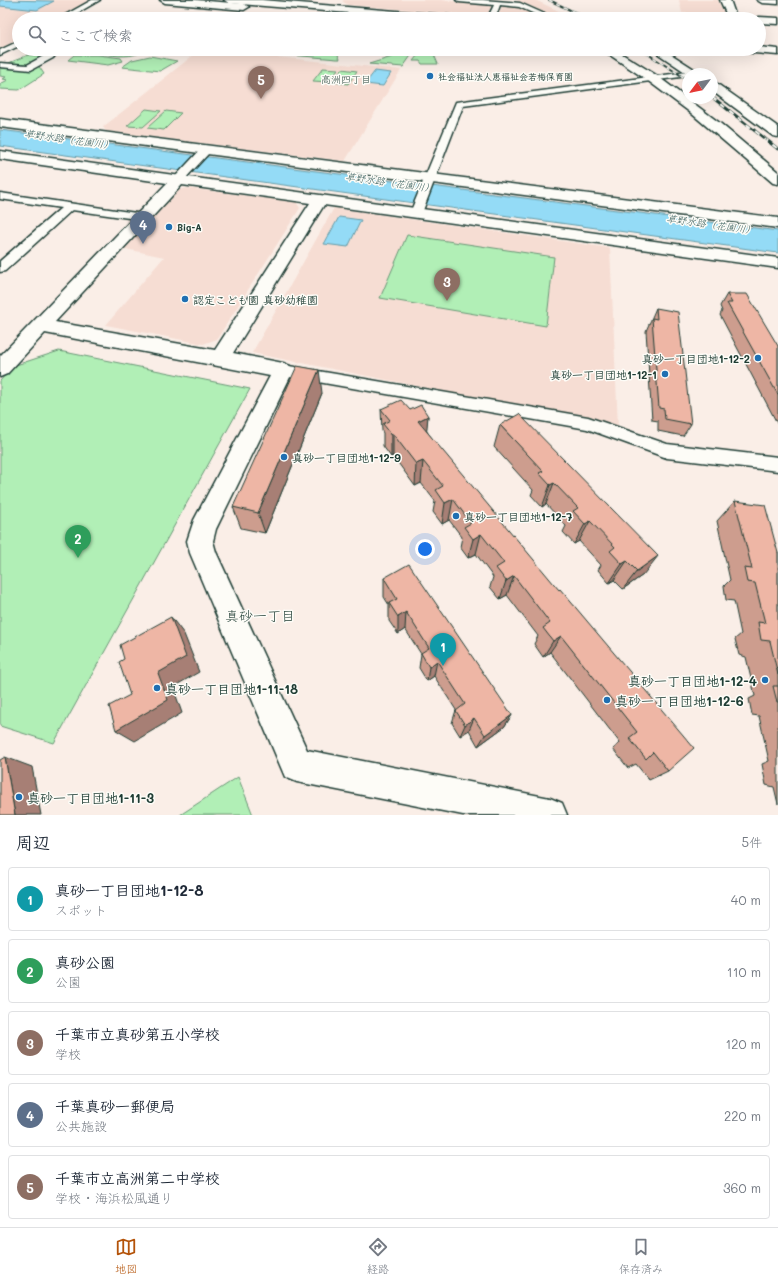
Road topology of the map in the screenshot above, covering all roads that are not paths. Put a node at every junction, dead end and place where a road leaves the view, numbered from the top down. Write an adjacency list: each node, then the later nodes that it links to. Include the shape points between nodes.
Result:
1 (97, 0): 11 (street)
2 (165, 0): 10 (street)
3 (229, 0): 10 (street)
4 (335, 0): 10 (street)
5 (459, 0): 9 (street)
6 (725, 0): 16 (street)
7 (762, 0): 8 (street)
8 (778, 1)
9 (498, 3): 14 (street); 15 (street, via 525,6)
10 (325, 11): 12 (street); 13 (street)
11 (75, 12)
12 (333, 12)
13 (342, 12)
14 (494, 12)
15 (537, 12)
16 (730, 12)
17 (766, 20): 18 (street)
18 (778, 21)
19 (766, 45): 20 (street)
20 (778, 46)
21 (12, 47): 24 (street)
22 (766, 51): 23 (street)
23 (778, 52)
24 (0, 53)
25 (50, 56): 28 (street, via 28,68)
26 (617, 56): 31 (street)
27 (667, 56): 29 (street)
28 (0, 65)
29 (687, 68)
30 (682, 75): 31 (street)
31 (652, 78): 38 (street, via 459,104); 40 (street, via 711,122)
32 (718, 89): 34 (street)
33 (0, 123): 36 (street)
34 (772, 124): 35 (street)
35 (778, 133)
36 (206, 150): 38 (street); 39 (street)
37 (0, 155): 39 (street)
38 (430, 179): 44 (street); 46 (street)
39 (178, 180): 42 (street); 45 (street)
40 (778, 180)
41 (0, 196): 43 (street)
42 (319, 200): 44 (street); 50 (street)
43 (70, 206): 45 (street); 48 (street)
44 (416, 213): 47 (street)
45 (143, 217): 49 (street)
46 (778, 224)
47 (778, 263)
48 (0, 268)
49 (40, 326): 50 (street); 51 (street)
50 (220, 358): 52 (street)
51 (0, 369)
52 (283, 371): 53 (street, via 588,423 667,451); 54 (street, via 203,528 200,541 248,658 297,765)
53 (778, 464)
54 (550, 815)

